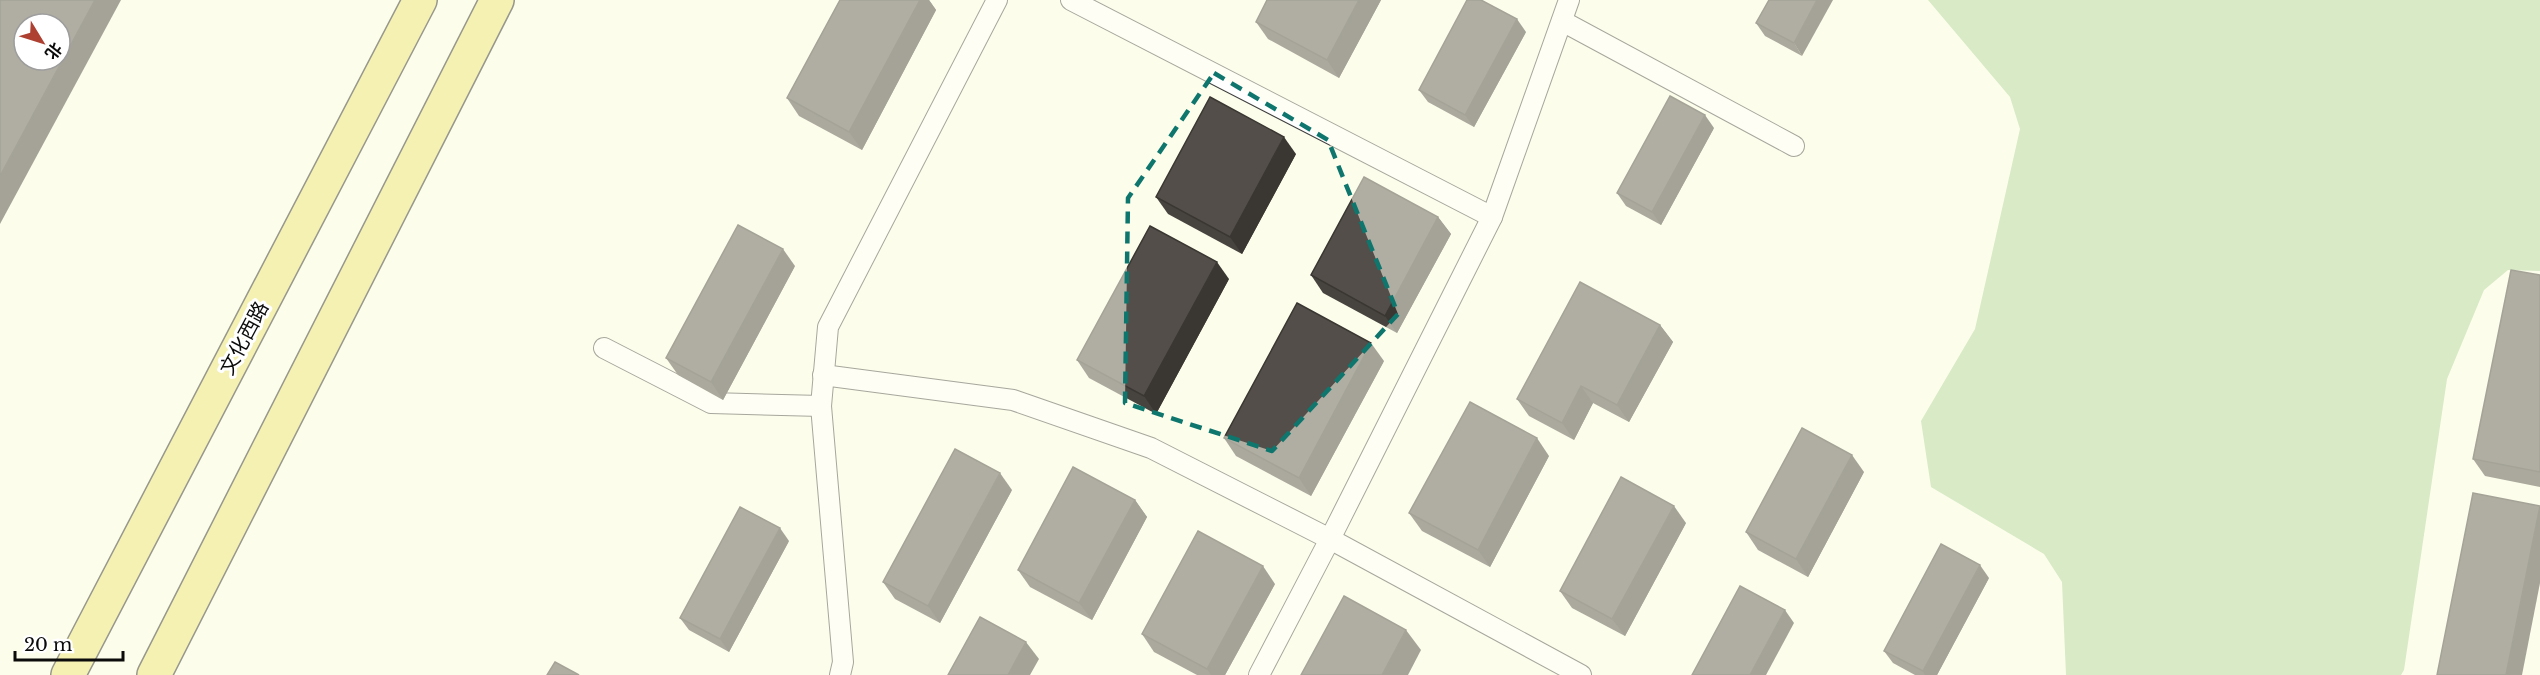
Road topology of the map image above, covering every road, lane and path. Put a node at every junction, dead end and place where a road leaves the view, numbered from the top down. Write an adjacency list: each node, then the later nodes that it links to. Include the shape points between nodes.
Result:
1 (420, 0): 13 (main road, 文化西路)
2 (497, 0): 14 (main road)
3 (997, 0): 10 (lane, via 828,327)
4 (1071, 0): 8 (lane)
5 (1569, 0): 6 (lane)
6 (1562, 21): 7 (lane); 8 (lane)
7 (1794, 146)
8 (1492, 217): 12 (lane)
9 (604, 348): 11 (lane, via 711,403)
10 (823, 375): 11 (lane); 12 (lane, via 1013,400 1151,448)
11 (821, 406): 15 (lane, via 843,662)
12 (1330, 539): 16 (lane); 17 (lane)
13 (68, 675)
14 (154, 675)
15 (840, 675)
16 (1258, 675)
17 (1581, 675)

